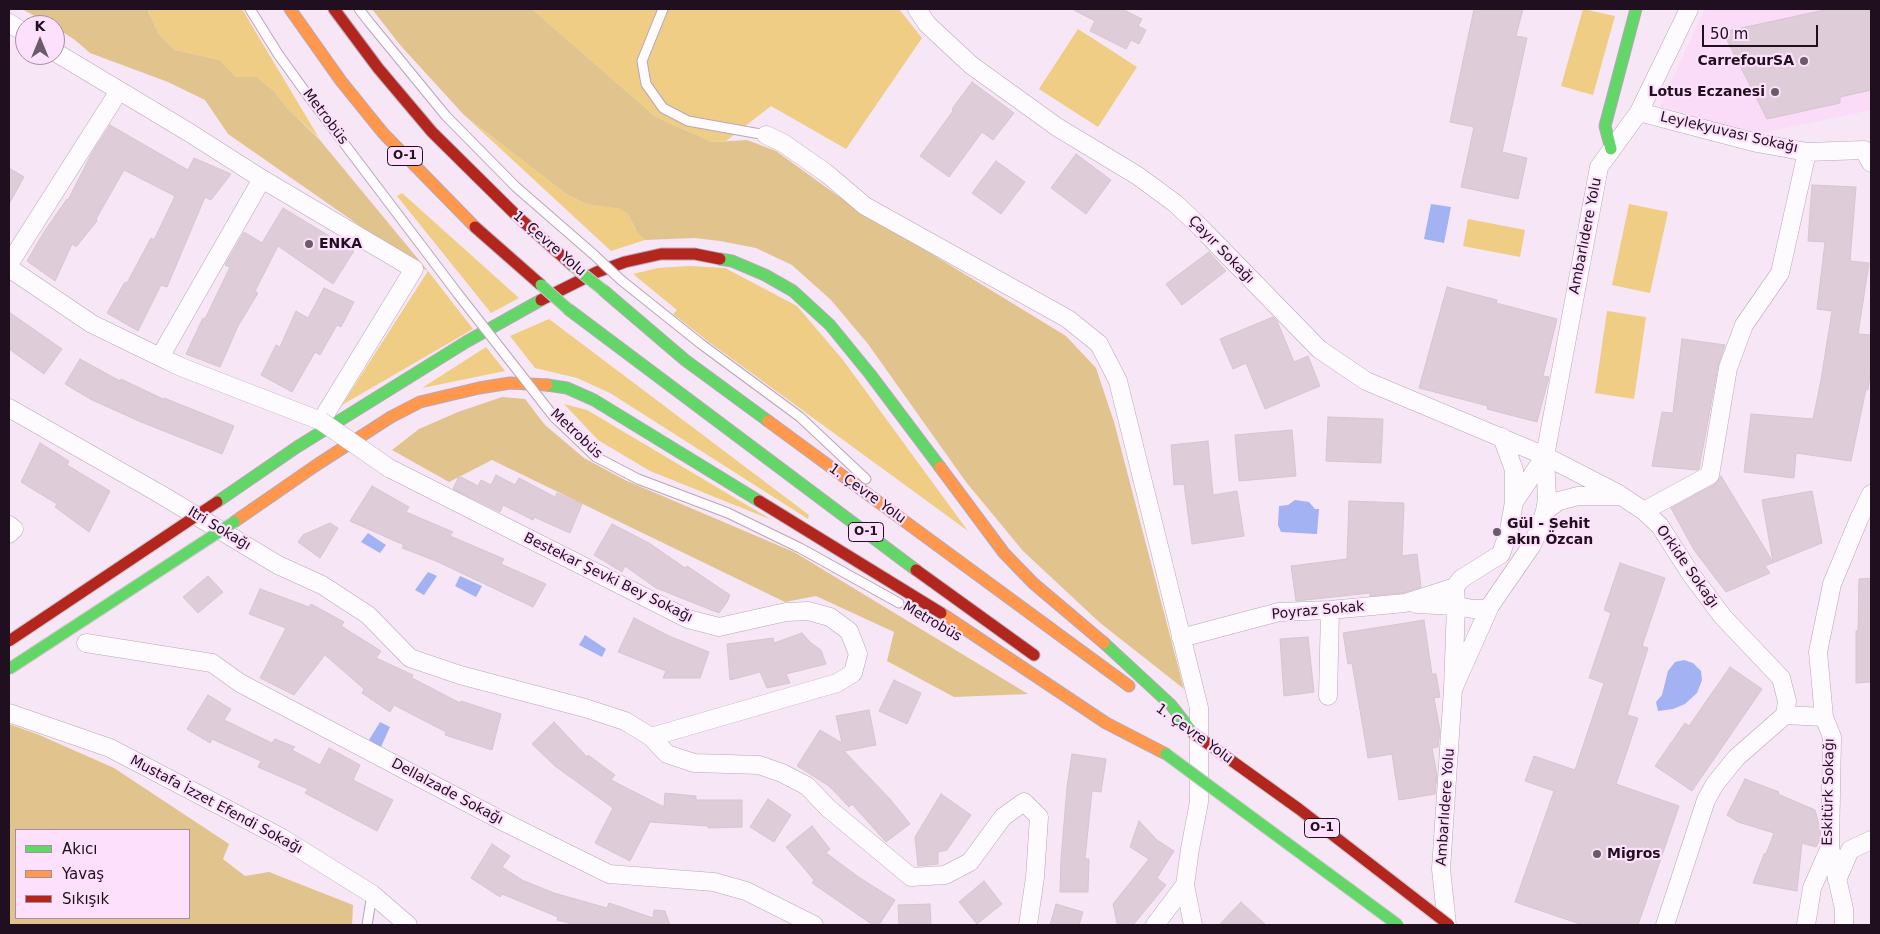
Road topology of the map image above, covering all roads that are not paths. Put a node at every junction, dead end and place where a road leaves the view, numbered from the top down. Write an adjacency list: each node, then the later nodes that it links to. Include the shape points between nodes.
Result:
1 (250, 9): 36 (lane, Metrobüs, bridge, via 309,97 458,294 554,417 596,457 638,479 728,513 800,548)
2 (290, 9): 42 (main road, O-1, bridge, via 383,133 484,235 568,309 954,598)
3 (334, 9): 29 (main road, 1. Çevre Yolu / O-1, bridge, via 432,132 517,216 686,360)
4 (360, 9): 29 (lane, bridge, via 446,116 516,187 621,280 800,417 861,472)
5 (663, 9): 12 (lane, via 642,61 646,84 663,108 688,122)
6 (917, 9): 22 (street, Çayır Sokağı, via 927,24 971,65 1057,127 1138,176 1176,204 1319,349 1366,381)
7 (1636, 9): 13 (main road, via 1605,126)
8 (1689, 9): 11 (street, Ambarlıdere Yolu)
9 (65, 58): 10 (street)
10 (119, 91): 16 (street); 17 (street)
11 (1639, 112): 13 (street, Ambarlıdere Yolu); 14 (street, Leylekyuvası Sokağı, via 1757,143)
12 (766, 135): 38 (street, via 826,173 865,206 1068,319 1100,344 1118,381)
13 (1611, 149): 23 (street, Ambarlıdere Yolu, via 1599,166)
14 (1807, 152): 15 (street, Leylekyuvası Sokağı, via 1864,150); 28 (street, via 1780,273 1744,325 1728,368 1710,475)
15 (1871, 163)
16 (262, 179): 19 (street); 21 (street, via 414,268)
17 (9, 264)
18 (9, 268): 19 (street, via 92,324)
19 (160, 357): 21 (street)
20 (9, 408): 54 (street, Itri Sokağı, via 368,614 410,658 625,721)
21 (321, 422): 54 (street, Bestekar Şevki Bey Sokağı, bridge, via 389,468 688,619 719,627 786,612 808,611 830,617 849,631 858,654 852,673 837,683)
22 (1502, 437): 23 (street, Çayır Sokağı); 26 (street, via 1514,470)
23 (1545, 456): 25 (street, Orkide Sokağı); 26 (street, Ambarlıdere Yolu); 27 (street, Ambarlıdere Yolu)
24 (1871, 494): 52 (street, via 1832,584 1818,652)
25 (1622, 496): 27 (street, via 1578,496 1559,501); 28 (street, Orkide Sokağı)
26 (1514, 502): 32 (street, Ambarlıdere Yolu, via 1510,530 1501,554 1461,579)
27 (1545, 510): 35 (street, Ambarlıdere Yolu, via 1532,545)
28 (1644, 510): 51 (street, Orkide Sokağı, via 1660,526 1723,617 1781,678 1787,700)
29 (895, 514): 46 (main road, 1. Çevre Yolu / O-1)
30 (9, 525): 31 (street, via 14,529)
31 (9, 534)
32 (1455, 587): 33 (street, Poyraz Sokak); 34 (street, Ambarlıdere Yolu)
33 (1405, 603): 34 (street); 37 (street, Poyraz Sokak)
34 (1456, 606): 35 (street, via 1473,609); 45 (street, Ambarlıdere Yolu)
35 (1490, 606): 45 (street, Ambarlıdere Yolu)
36 (911, 610)
37 (1330, 610): 38 (street, Poyraz Sokak, via 1279,612); 47 (street)
38 (1181, 638): 59 (street, via 1199,708 1199,802)
39 (963, 639): 44 (lane, Metrobüs)
40 (9, 641): 53 (main road, bridge, via 297,447 466,342 571,284 626,262 661,254 695,254 732,261 765,275 793,291 830,325 1004,553 1033,583 1171,705)
41 (86, 643): 63 (street, Dellalzade Sokağı, via 212,664 249,688 609,874 714,882 746,890)
42 (1046, 663)
43 (9, 669): 44 (main road, bridge, via 391,417 420,402 510,383 567,388 594,400 944,615)
44 (1047, 686): 55 (main road, via 1106,723)
45 (1453, 689): 68 (street, Ambarlıdere Yolu, via 1441,869)
46 (1141, 695)
47 (1328, 696)
48 (1156, 706): 53 (main road, 1. Çevre Yolu / O-1)
49 (9, 713): 60 (street, Mustafa İzzet Efendi Sokağı, via 110,748 282,838)
50 (1113, 714): 55 (main road, O-1)
51 (1785, 716): 52 (street); 69 (street, via 1736,758 1706,800)
52 (1824, 717): 57 (street, Eskitürk Sokağı, via 1832,737)
53 (1193, 733): 68 (main road, 1. Çevre Yolu / O-1, bridge, via 1299,809)
54 (651, 737): 64 (street, Itri Sokağı, via 667,754 694,763 759,765 807,786 828,808 911,877 945,875 970,862 1003,817 1024,802 1039,817)
55 (1166, 754): 67 (main road, O-1, bridge)
56 (1871, 840): 58 (street, via 1850,850)
57 (1830, 847): 58 (street); 70 (street, Eskitürk Sokağı, via 1812,888)
58 (1838, 880): 71 (street)
59 (1185, 885): 65 (street); 66 (street)
60 (372, 894): 61 (lane); 62 (street, Mustafa İzzet Efendi Sokağı)
61 (367, 925)
62 (408, 925)
63 (814, 925)
64 (1028, 925)
65 (1154, 925)
66 (1193, 925)
67 (1398, 925)
68 (1448, 925)
69 (1665, 925)
70 (1806, 925)
71 (1844, 925)

